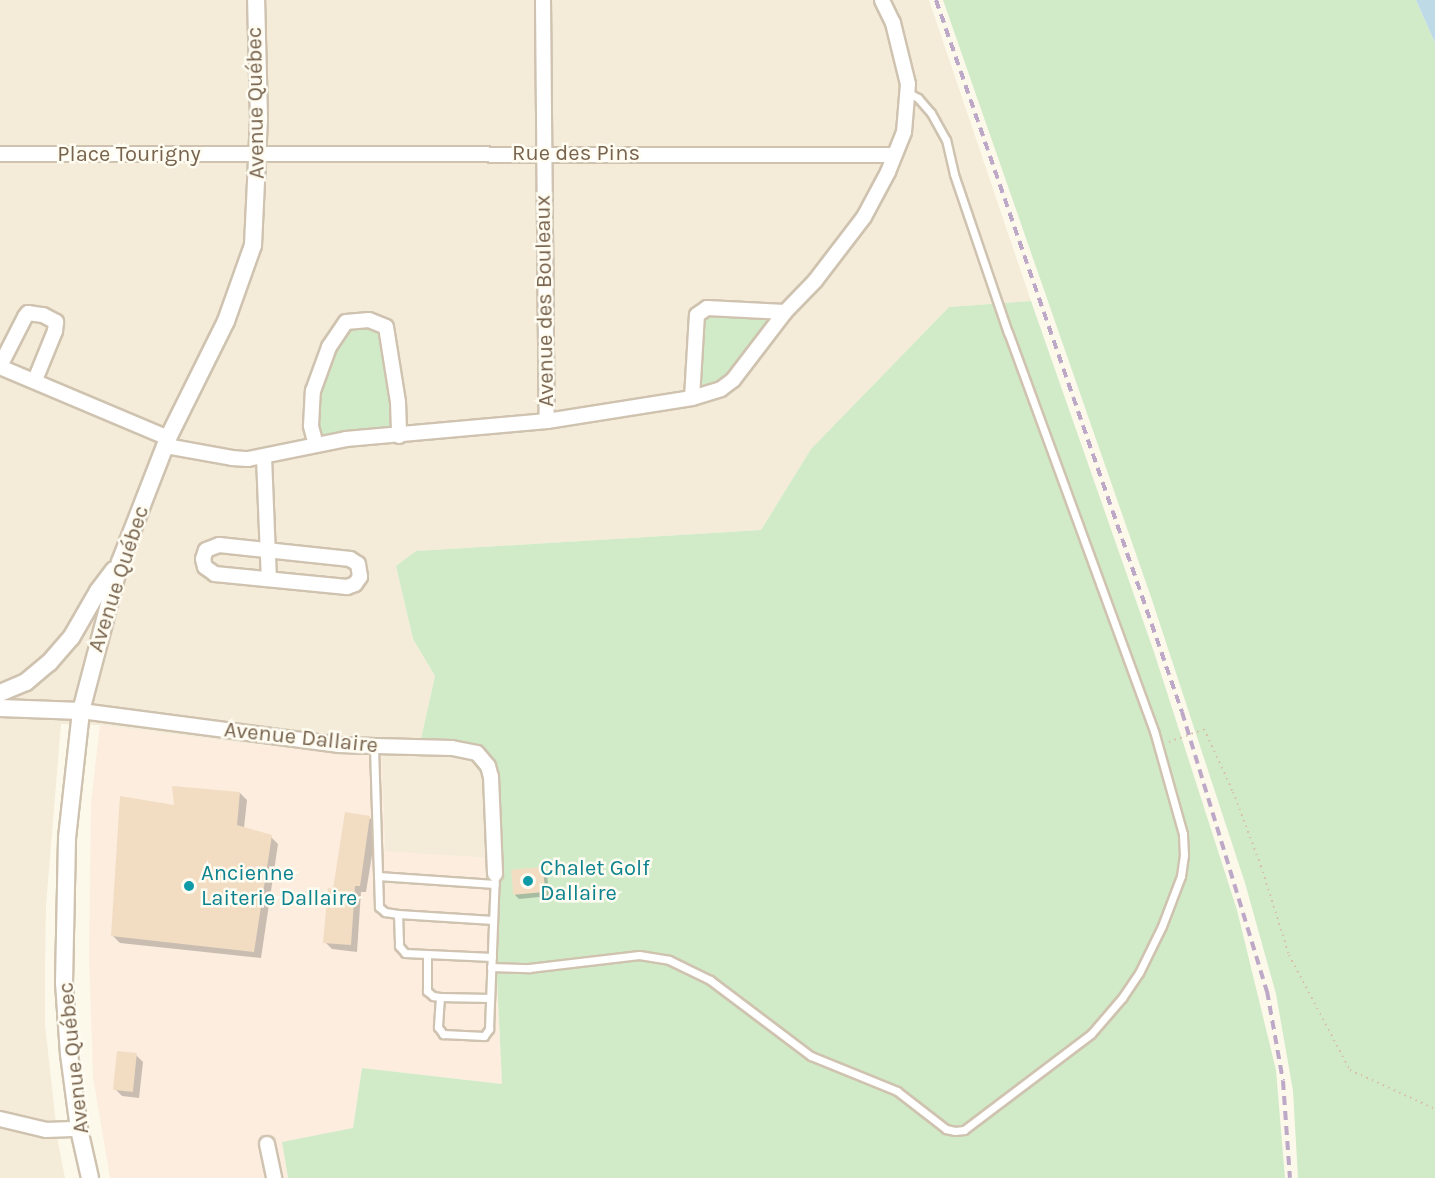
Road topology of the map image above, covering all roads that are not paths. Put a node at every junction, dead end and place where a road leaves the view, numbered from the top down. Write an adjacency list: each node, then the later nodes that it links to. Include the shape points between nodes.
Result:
1 (255, 0): 5 (street, Avenue Québec)
2 (543, 0): 7 (street, Avenue des Bouleaux)
3 (882, 0): 4 (street, via 893,24)
4 (907, 92): 8 (street, via 904,132); 31 (lane, via 932,113 946,140 1008,333 1157,746 1183,834 1184,855 1181,876 1162,926 1122,998 1091,1034 964,1130 955,1131 946,1129 897,1091 820,1062 710,980 669,960 639,955 529,968)
5 (258, 153): 6 (street, Place Tourigny); 7 (street, Rue des Pins); 15 (street, Avenue Québec, via 253,245 226,321)
6 (0, 154)
7 (544, 154): 8 (street, Rue des Pins); 13 (street, Avenue des Bouleaux)
8 (894, 155): 9 (street, via 864,217 815,281)
9 (785, 312): 12 (street, via 733,380 710,394); 12 (street, via 707,308 697,315)
10 (0, 367): 11 (street); 11 (street, via 27,313 43,315 56,322 55,331)
11 (35, 380): 15 (street)
12 (693, 398): 13 (street)
13 (547, 421): 14 (street)
14 (399, 436): 16 (street, via 346,439); 16 (street, via 398,402 386,327 369,320 346,322 329,347 313,391 311,426)
15 (167, 442): 17 (street, via 231,458); 19 (street, Avenue Québec)
16 (316, 446): 17 (street)
17 (264, 457): 18 (street)
18 (269, 549): 20 (street); 20 (street, via 214,545 206,550 203,559 205,567 215,574); 20 (street, via 350,559 358,564 360,573 358,581 346,587)
19 (120, 562): 21 (street, via 71,638 50,663 26,682); 23 (street, Avenue Québec)
20 (270, 579)
21 (0, 693)
22 (0, 708): 23 (street, Avenue Dallaire)
23 (81, 711): 24 (street, Avenue Dallaire); 35 (street, Avenue Québec, via 64,900 64,983)
24 (374, 747): 25 (lane); 26 (street, Avenue Dallaire, via 452,748 477,753 484,760 491,777)
25 (378, 876): 26 (lane); 27 (lane, via 379,907)
26 (495, 879): 28 (lane)
27 (398, 914): 28 (lane); 29 (lane, via 399,946 405,953)
28 (493, 920): 30 (lane)
29 (427, 954): 30 (lane); 32 (lane, via 427,991)
30 (492, 957): 31 (lane)
31 (491, 967): 33 (lane)
32 (440, 997): 33 (lane); 33 (lane, via 438,1026 443,1034 484,1036 489,1029)
33 (490, 998)
34 (0, 1119): 35 (street, via 46,1130)
35 (80, 1129): 37 (street, Avenue Québec)
36 (267, 1144): 38 (street)
37 (90, 1178)
38 (274, 1178)

